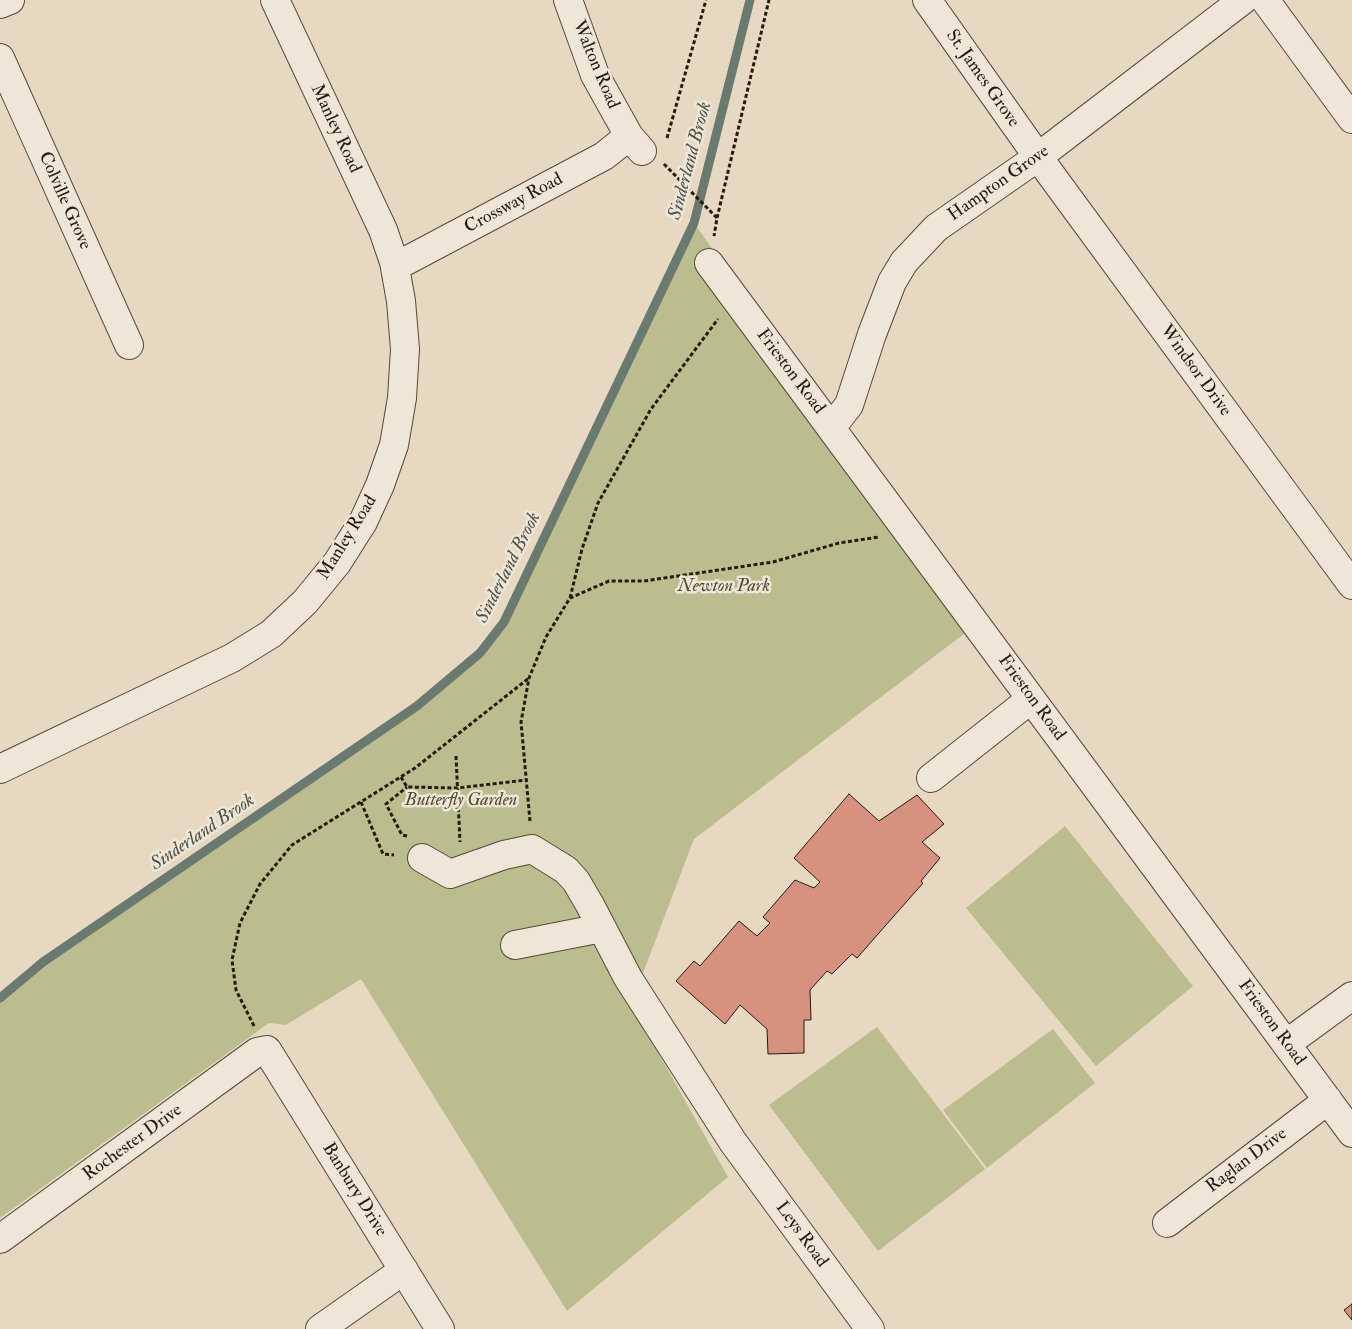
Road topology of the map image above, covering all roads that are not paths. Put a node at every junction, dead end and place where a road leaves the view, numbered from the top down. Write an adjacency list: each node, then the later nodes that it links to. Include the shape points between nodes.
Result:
1 (10, 0): 7 (street)
2 (275, 0): 12 (street, Manley Road, via 383,230)
3 (568, 0): 10 (street, Walton Road, via 595,75)
4 (927, 0): 11 (street, St. James Grove)
5 (1243, 0): 11 (street, Hampton Grove)
6 (1265, 0): 9 (street)
7 (0, 4)
8 (0, 58): 14 (street, Colville Grove)
9 (1352, 119)
10 (644, 149): 12 (street, Crossway Road, via 604,156 406,262)
11 (1038, 157): 15 (street, Hampton Grove, via 936,228 904,262 885,299 849,406); 16 (street, Windsor Drive)
12 (394, 262): 18 (street, Manley Road, via 405,349 402,398 394,445 366,515 338,563 305,602 271,634 232,658)
13 (709, 262): 15 (street, Frieston Road)
14 (129, 345)
15 (831, 428): 17 (street, Frieston Road)
16 (1352, 585)
17 (1031, 699): 19 (street); 24 (street, Frieston Road)
18 (0, 769)
19 (931, 778)
20 (416, 848): 21 (street, Leys Road, via 450,874 532,849 566,870 576,881)
21 (602, 928): 22 (street); 33 (street, Leys Road, via 628,978 733,1142)
22 (516, 945)
23 (1352, 996): 24 (street)
24 (1286, 1044): 26 (street, Frieston Road)
25 (267, 1050): 29 (street, Rochester Drive, via 257,1052); 30 (street, Banbury Drive)
26 (1328, 1100): 27 (street, Frieston Road); 28 (street, Raglan Drive)
27 (1352, 1133)
28 (1166, 1223)
29 (0, 1239)
30 (404, 1270): 31 (street); 32 (street, Banbury Drive)
31 (320, 1329)
32 (440, 1329)
33 (870, 1329)

